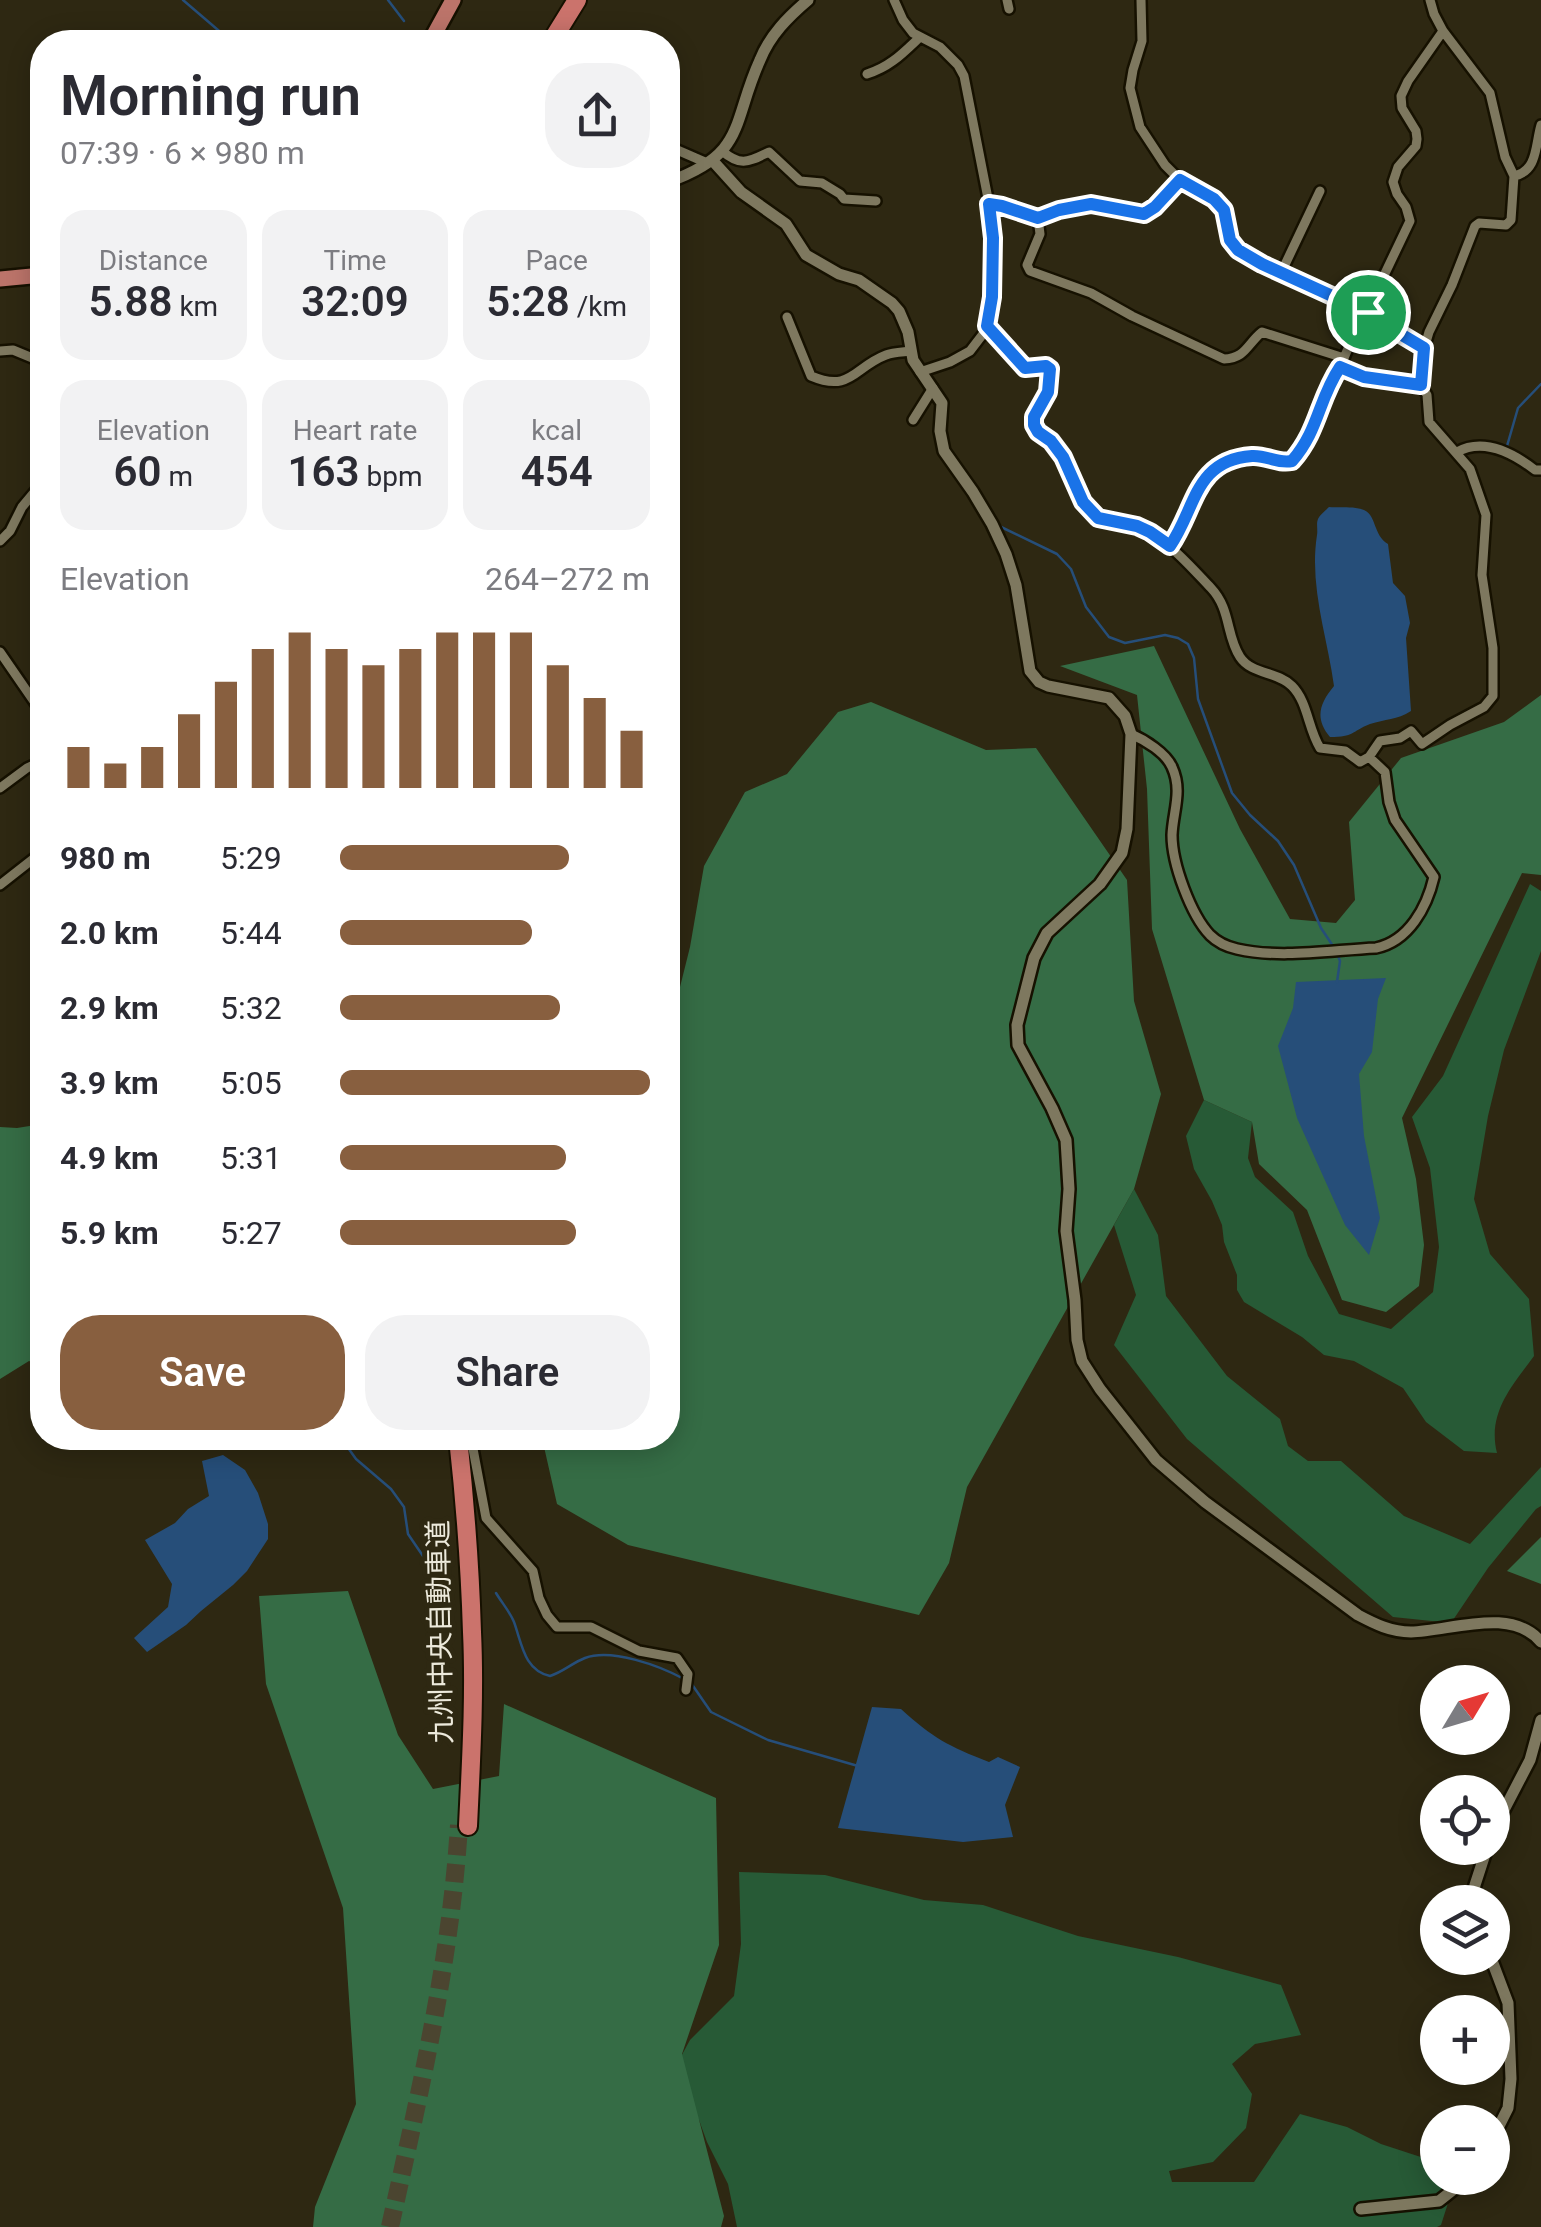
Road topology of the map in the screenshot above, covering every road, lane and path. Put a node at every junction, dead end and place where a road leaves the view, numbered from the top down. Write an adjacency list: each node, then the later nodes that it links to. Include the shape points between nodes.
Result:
1 (453, 0): 8 (highway)
2 (577, 0): 9 (highway)
3 (589, 0): 10 (highway)
4 (808, 0): 16 (street, via 785,19 760,58 736,132)
5 (894, 0): 12 (street)
6 (1141, 0): 20 (street, via 1142,41 1130,88 1148,142)
7 (1430, 0): 11 (street)
8 (437, 30)
9 (561, 30)
10 (565, 30)
11 (1443, 31): 18 (street, via 1490,93); 28 (street, via 1402,90 1416,146 1393,182 1410,221)
12 (920, 37): 13 (street, via 898,59); 23 (street, via 946,51 966,82)
13 (867, 74)
14 (1541, 125): 18 (street, via 1534,160)
15 (680, 151): 17 (street)
16 (722, 151): 17 (street); 22 (street, via 748,162 769,152 800,181 822,182 844,199)
17 (710, 162): 19 (street); 33 (street, via 786,224 806,256 892,303)
18 (1514, 176): 31 (street, via 1511,220 1474,226)
19 (680, 178)
20 (1180, 180): 24 (street, via 1144,214 1091,204); 25 (street, via 1224,210 1238,250)
21 (1320, 191): 25 (street)
22 (876, 201)
23 (989, 204): 24 (street); 30 (street)
24 (1038, 218): 35 (street, via 1030,271 1217,357 1240,357 1262,332)
25 (1281, 273): 28 (street)
26 (30, 275): 27 (highway)
27 (0, 279)
28 (1366, 311): 31 (street); 35 (street)
29 (787, 317): 33 (street, via 811,376 824,382 846,382 887,354)
30 (987, 326): 36 (street, via 963,355); 44 (street, via 1025,368 1050,369 1034,425 1063,457 1083,502 1098,518 1150,532)
31 (1424, 348): 37 (street)
32 (0, 351): 34 (street)
33 (911, 351): 36 (street)
34 (30, 357)
35 (1342, 362): 37 (street, via 1364,377); 44 (street, via 1312,434 1292,461 1249,456 1220,465 1197,489)
36 (920, 372): 38 (street)
37 (1421, 385): 40 (street, via 1429,422)
38 (933, 388): 39 (street); 48 (street, via 943,408 944,450 1006,554 1030,671 1048,686 1109,698)
39 (913, 420)
40 (1458, 452): 41 (street, via 1493,447); 49 (street, via 1486,515 1482,576 1492,696 1422,744 1411,732 1380,741)
41 (1538, 470)
42 (30, 497): 43 (street)
43 (0, 541)
44 (1170, 546): 49 (street, via 1222,602 1243,662 1277,674 1296,691 1320,748 1345,751 1360,762)
45 (0, 652): 46 (street)
46 (5, 670): 47 (street)
47 (30, 699)
48 (1132, 734): 49 (street, via 1173,768 1176,864 1202,923 1220,943 1265,952 1388,946 1411,926 1430,895 1434,877 1395,820 1384,772); 57 (street, via 1122,853 1100,884 1047,933 1018,1025 1018,1045 1066,1140 1066,1231 1082,1361 1156,1460 1358,1616 1408,1632 1518,1624)
49 (1369, 757)
50 (30, 767): 51 (street)
51 (0, 788)
52 (30, 861): 53 (street)
53 (0, 884)
54 (451, 1450): 55 (highway, 九州中央自動車道, via 464,1634 463,1826 472,1634)
55 (459, 1450)
56 (474, 1450): 58 (street, via 486,1518 533,1571 539,1598 557,1627 591,1627 638,1651 677,1658 688,1674)
57 (1541, 1642)
58 (686, 1690)
59 (1541, 1720): 60 (street)
60 (1510, 1798)
61 (1497, 1975): 62 (street, via 1508,2003)
62 (1508, 2105)
63 (1446, 2195): 64 (street)
64 (1361, 2210)

